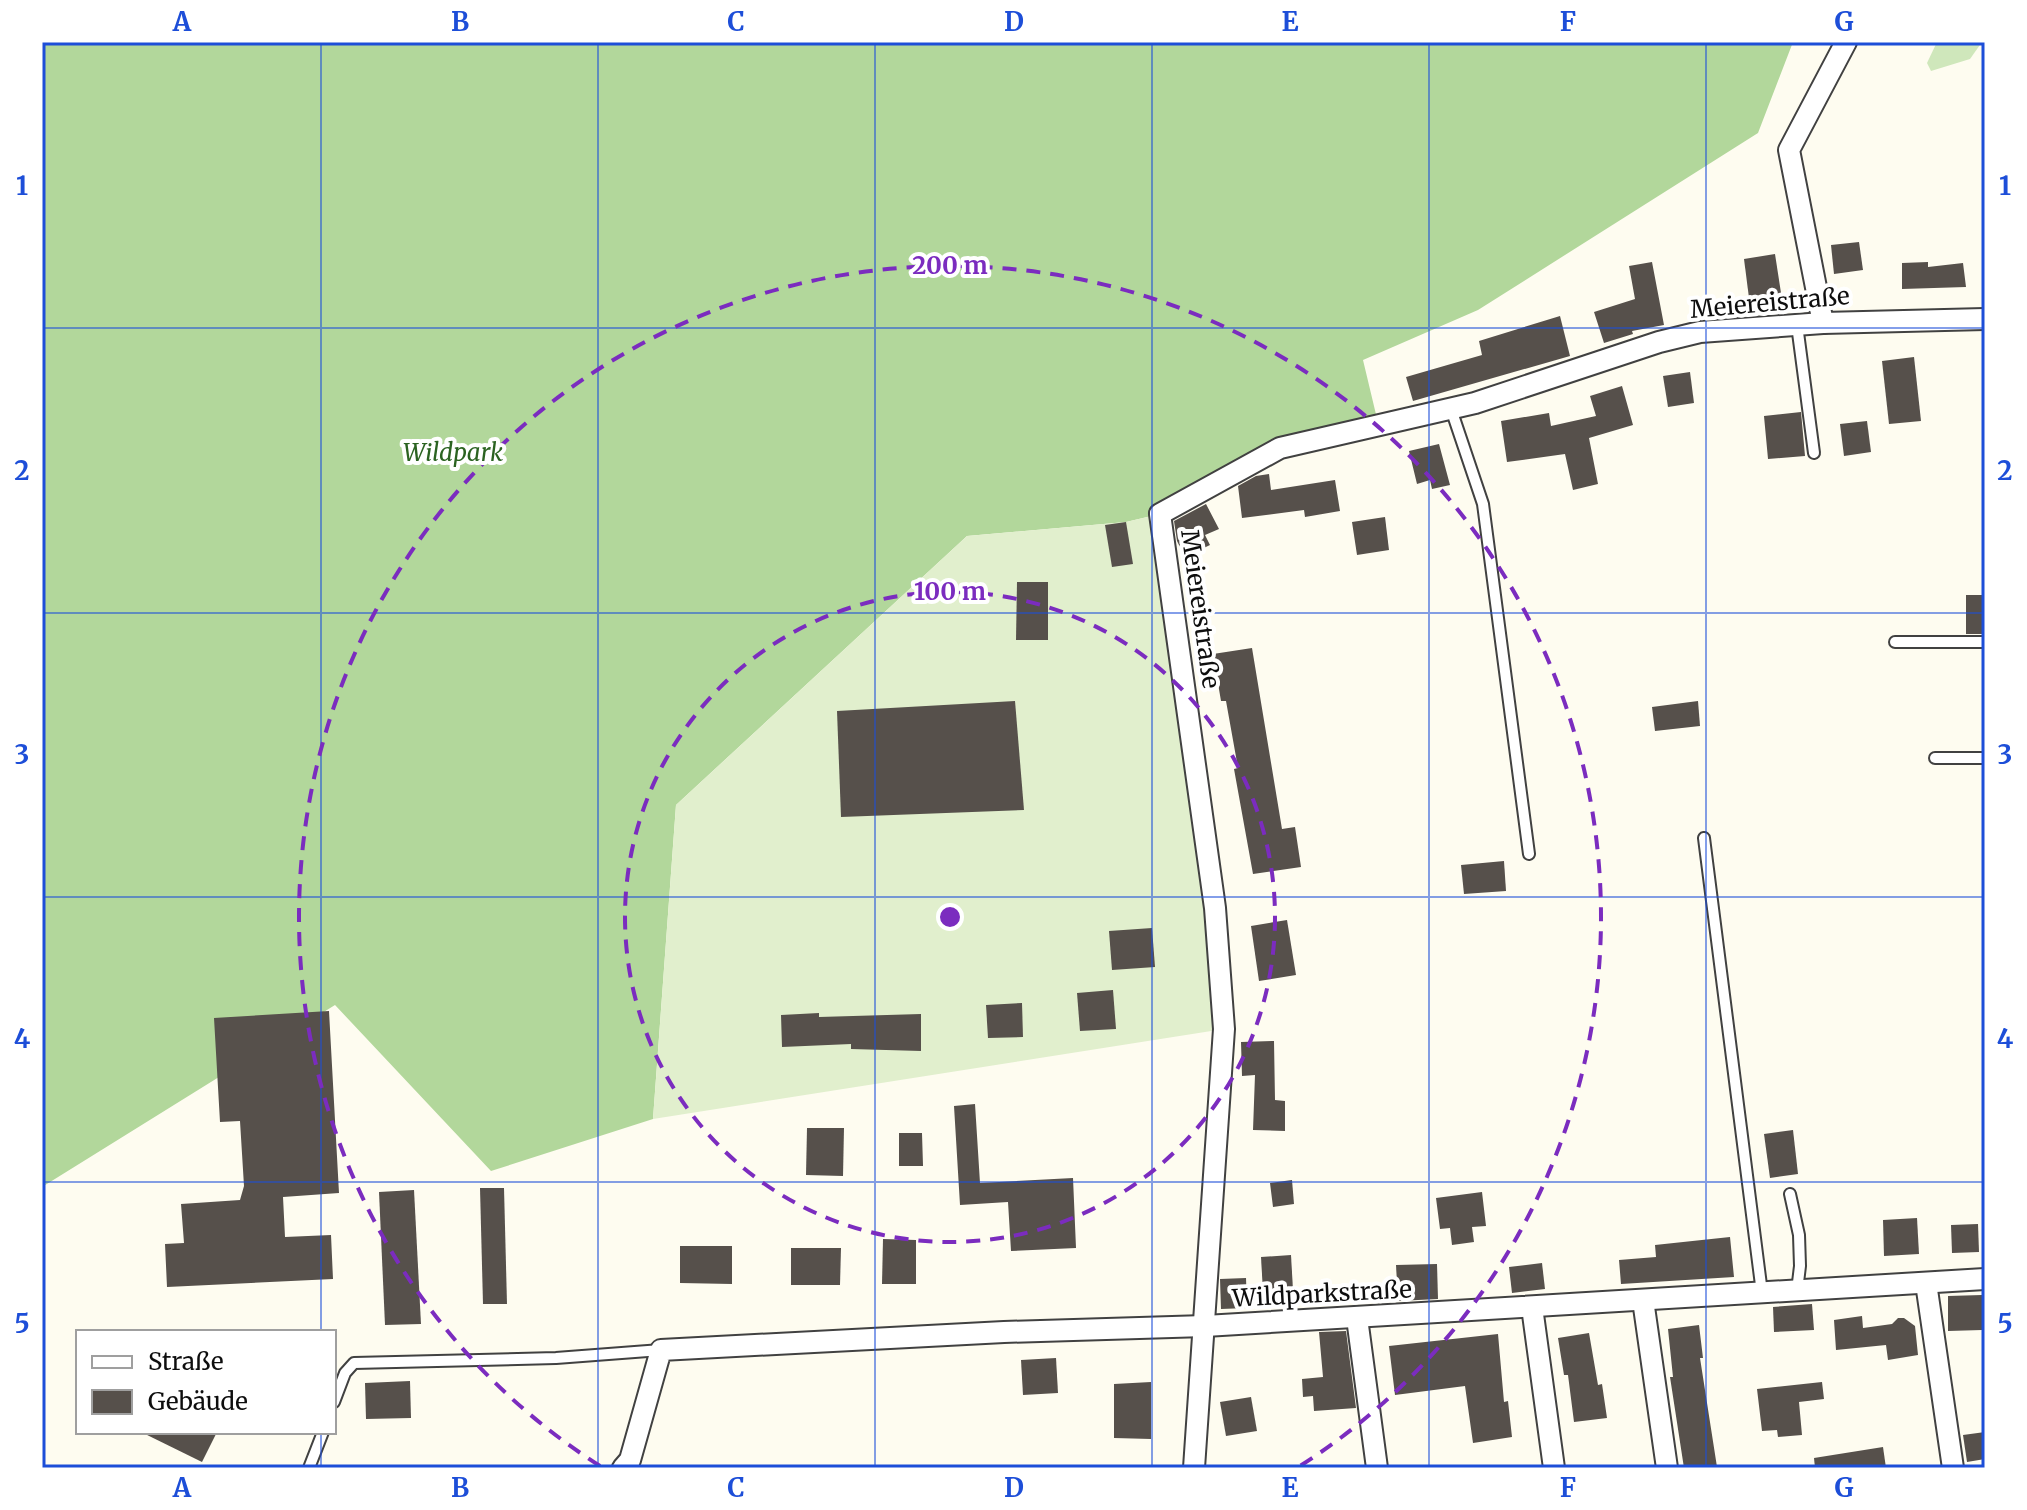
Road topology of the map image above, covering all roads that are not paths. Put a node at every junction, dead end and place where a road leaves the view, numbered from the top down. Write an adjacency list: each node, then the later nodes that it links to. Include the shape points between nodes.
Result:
1 (1846, 42): 3 (street, via 1789,150)
2 (1985, 319): 3 (street, Meiereistraße)
3 (1823, 323): 4 (street, Meiereistraße)
4 (1797, 325): 5 (street, Meiereistraße, via 1700,332); 6 (lane)
5 (1451, 409): 12 (lane, via 1483,504); 21 (street, Meiereistraße, via 1296,442 1160,514 1215,908 1224,1029)
6 (1814, 453)
7 (1895, 642): 8 (lane)
8 (1985, 642)
9 (1935, 758): 10 (lane)
10 (1985, 758)
11 (1704, 838): 17 (lane)
12 (1529, 854)
13 (1790, 1194): 16 (lane, via 1799,1235)
14 (1985, 1279): 15 (street, Wildparkstraße)
15 (1926, 1283): 16 (street, Wildparkstraße); 31 (street)
16 (1797, 1291): 17 (street, Wildparkstraße)
17 (1762, 1293): 18 (street, Wildparkstraße)
18 (1643, 1300): 19 (street, Wildparkstraße); 30 (street)
19 (1532, 1307): 20 (street, Wildparkstraße); 29 (street)
20 (1357, 1318): 21 (street, Wildparkstraße); 28 (street)
21 (1205, 1326): 22 (street, Wildparkstraße); 27 (street)
22 (661, 1350): 23 (lane, via 354,1363); 26 (street, via 630,1460)
23 (336, 1397)
24 (322, 1434): 25 (lane)
25 (309, 1468)
26 (623, 1468)
27 (1194, 1468)
28 (1377, 1468)
29 (1554, 1468)
30 (1667, 1468)
31 (1953, 1468)

